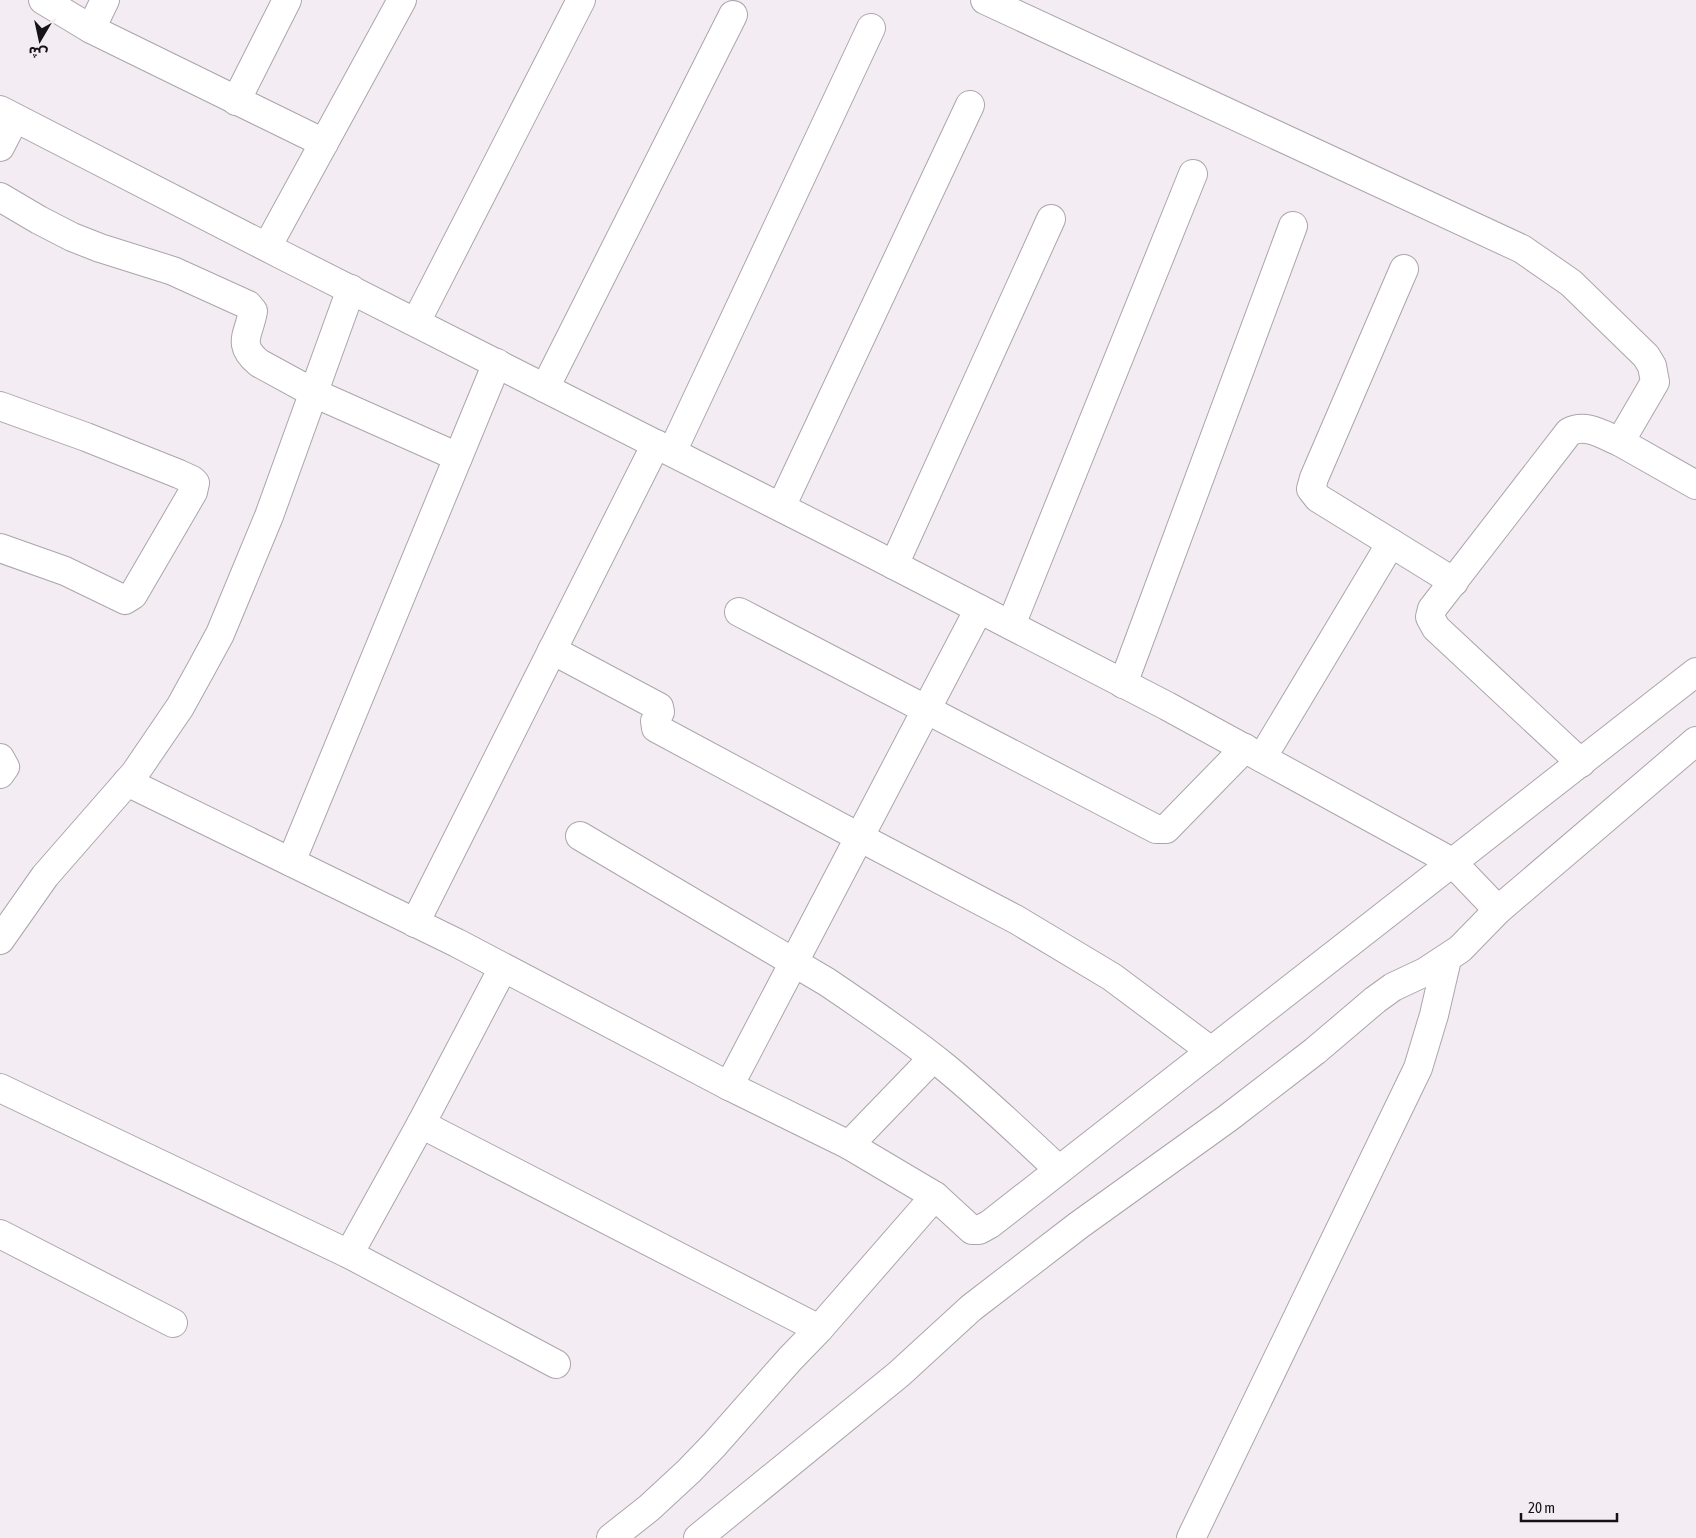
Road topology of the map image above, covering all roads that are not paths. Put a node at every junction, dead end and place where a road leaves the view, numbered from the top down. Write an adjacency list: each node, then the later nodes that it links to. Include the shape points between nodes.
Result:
1 (43, 0): 8 (street)
2 (105, 0): 8 (street)
3 (288, 0): 10 (street)
4 (402, 0): 13 (street)
5 (581, 0): 22 (street)
6 (985, 0): 27 (street, via 1514,245 1552,268 1617,325 1652,366 1654,386)
7 (733, 15): 24 (street)
8 (91, 28): 10 (street)
9 (871, 28): 28 (street)
10 (236, 101): 13 (street)
11 (970, 104): 31 (street)
12 (7, 114): 14 (street); 19 (street)
13 (324, 144): 19 (street)
14 (0, 147)
15 (1193, 174): 38 (street)
16 (0, 196): 25 (street, via 72,237 172,271 248,305 253,311 245,346 251,356 268,369)
17 (1051, 218): 34 (street)
18 (1293, 226): 41 (street)
19 (268, 248): 21 (street)
20 (1404, 269): 32 (street, via 1311,489 1318,498)
21 (351, 289): 22 (street); 25 (street)
22 (416, 322): 23 (street)
23 (497, 363): 24 (street); 29 (street)
24 (545, 388): 28 (street)
25 (314, 393): 29 (street); 48 (street, via 269,516 220,634 180,707)
26 (0, 406): 33 (street, via 105,444 194,483 193,492 138,586 125,600 65,571)
27 (1620, 442): 30 (street); 35 (street, via 1585,428 1569,432)
28 (664, 448): 31 (street); 39 (street)
29 (458, 457): 51 (street)
30 (1696, 485)
31 (781, 507): 34 (street)
32 (1391, 543): 35 (street); 44 (street)
33 (0, 548)
34 (894, 565): 36 (street)
35 (1454, 582): 46 (street, via 1432,609 1430,617 1436,628)
36 (979, 609): 38 (street); 42 (street)
37 (739, 612): 42 (street)
38 (1011, 626): 41 (street)
39 (552, 650): 50 (street, via 659,707 656,728); 54 (street)
40 (1696, 672): 46 (street)
41 (1123, 684): 44 (street)
42 (927, 708): 44 (street, via 1156,829 1166,828); 50 (street)
43 (1696, 741): 53 (street)
44 (1253, 753): 52 (street)
45 (0, 758): 47 (street, via 5,767)
46 (1581, 763): 52 (street)
47 (0, 774)
48 (127, 782): 51 (street); 55 (street, via 45,876)
49 (580, 836): 57 (street)
50 (859, 837): 57 (street); 59 (street, via 1009,916 1112,977)
51 (291, 862): 54 (street)
52 (1457, 868): 53 (street); 59 (street)
53 (1491, 903): 56 (street, via 1473,938)
54 (415, 923): 58 (street)
55 (0, 940)
56 (1447, 959): 73 (street, via 1375,1000 1228,1118 1079,1225 971,1308 899,1374); 74 (street, via 1418,1068)
57 (794, 964): 60 (street, via 854,1000); 61 (street)
58 (503, 968): 61 (street); 63 (street)
59 (1211, 1051): 65 (street)
60 (933, 1058): 64 (street); 65 (street, via 988,1103)
61 (729, 1086): 64 (street)
62 (0, 1088): 68 (street)
63 (421, 1124): 68 (street); 70 (street)
64 (849, 1145): 66 (street)
65 (1059, 1170): 66 (street, via 990,1224 976,1231 965,1226)
66 (935, 1196): 70 (street)
67 (0, 1234): 69 (street)
68 (348, 1254): 71 (street)
69 (173, 1323)
70 (819, 1329): 72 (street, via 689,1471)
71 (556, 1364)
72 (611, 1538)
73 (698, 1538)
74 (1190, 1538)

